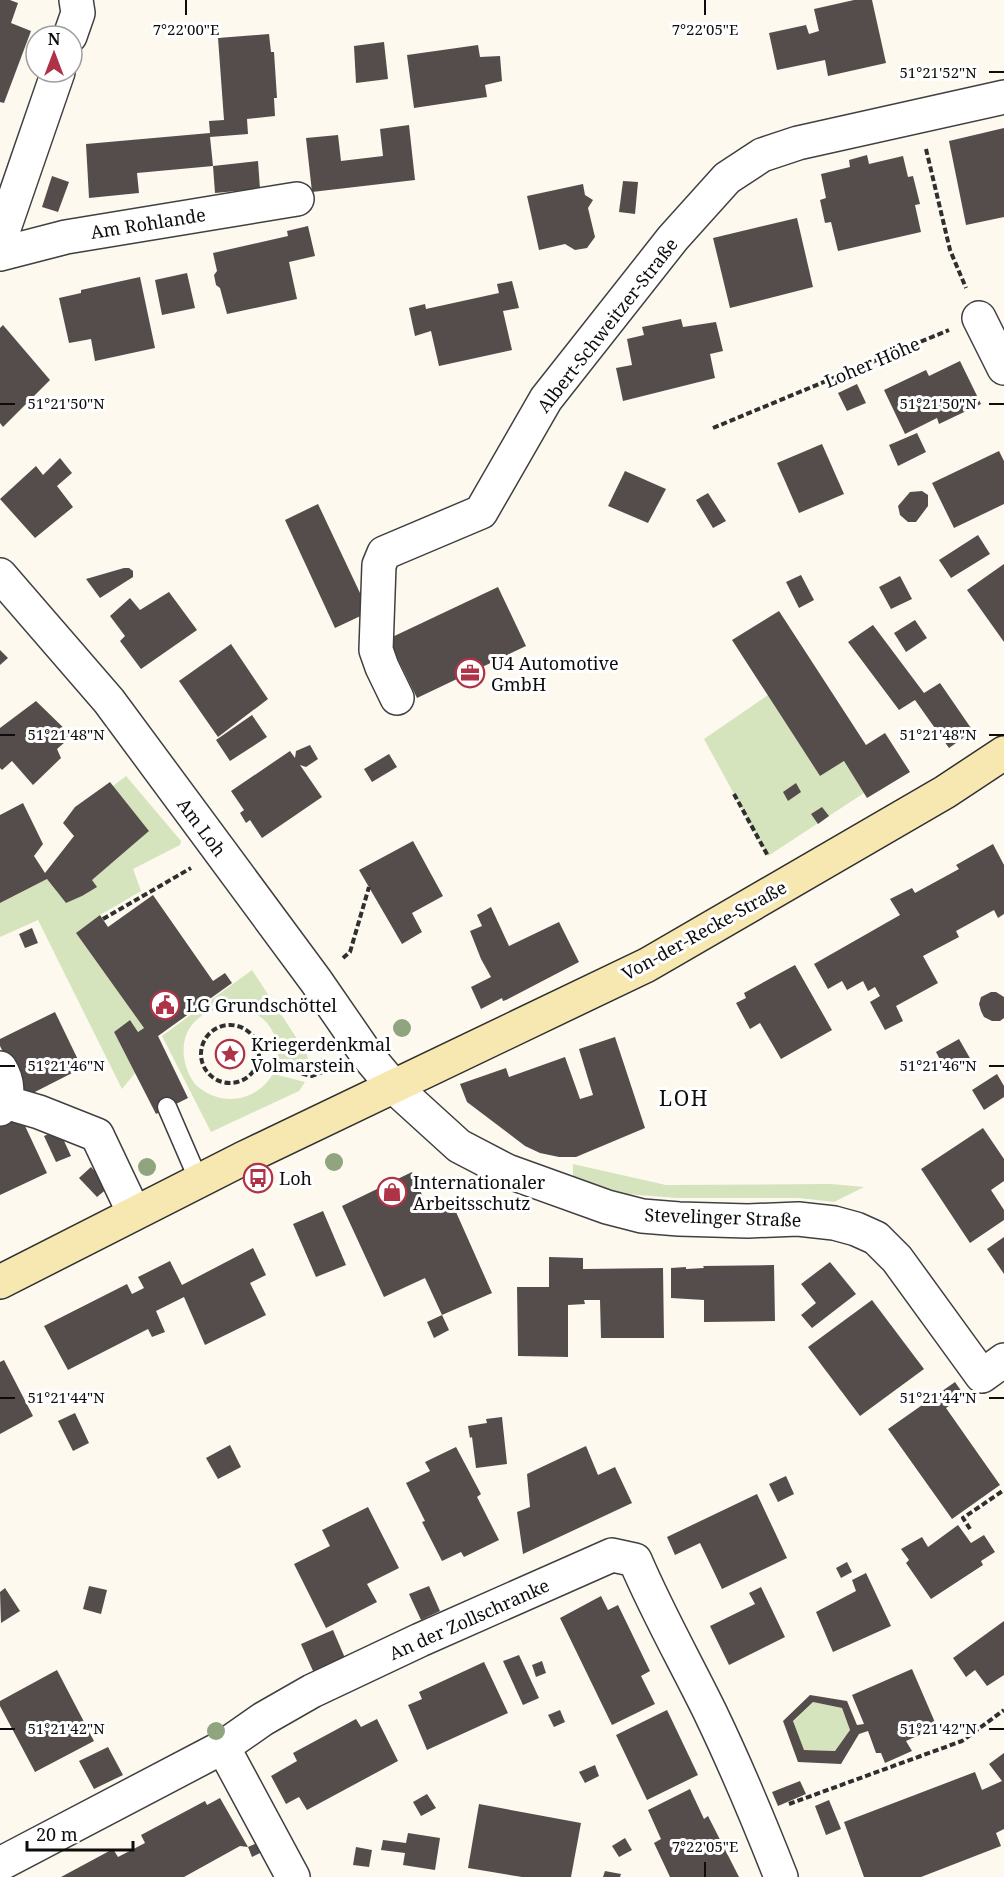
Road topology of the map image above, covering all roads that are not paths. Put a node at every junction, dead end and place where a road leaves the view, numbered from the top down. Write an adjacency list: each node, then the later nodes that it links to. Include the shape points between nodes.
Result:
1 (76, 0): 2 (street)
2 (74, 24)
3 (54, 84): 6 (street)
4 (1004, 97): 11 (street, Albert-Schweitzer-Straße, via 798,143 762,156 727,178 673,238 546,399 481,512 384,553 379,565 376,650)
5 (297, 199): 7 (street, Am Rohlande, via 66,237)
6 (0, 240)
7 (0, 254)
8 (979, 318): 9 (street)
9 (1004, 368)
10 (0, 575): 14 (street, Am Loh, via 109,700)
11 (397, 698)
12 (1004, 753): 14 (street, Von-der-Recke-Straße, via 945,792 647,965)
13 (0, 1068): 15 (street, via 7,1089)
14 (393, 1086): 17 (street, Von-der-Recke-Straße); 20 (street, Stevelinger Straße, via 459,1146 507,1171 607,1207 642,1216 679,1219 825,1222 876,1238)
15 (2, 1105): 18 (street, via 39,1112 97,1135)
16 (167, 1107): 17 (lane)
17 (198, 1181): 18 (street, Von-der-Recke-Straße)
18 (134, 1213): 19 (street, Von-der-Recke-Straße)
19 (0, 1282)
20 (993, 1368)
21 (223, 1747): 22 (street, An der Zollschranke); 23 (street); 24 (street, An der Zollschranke, via 312,1691 612,1554 634,1560 710,1712)
22 (0, 1864)
23 (294, 1877)
24 (781, 1877)

